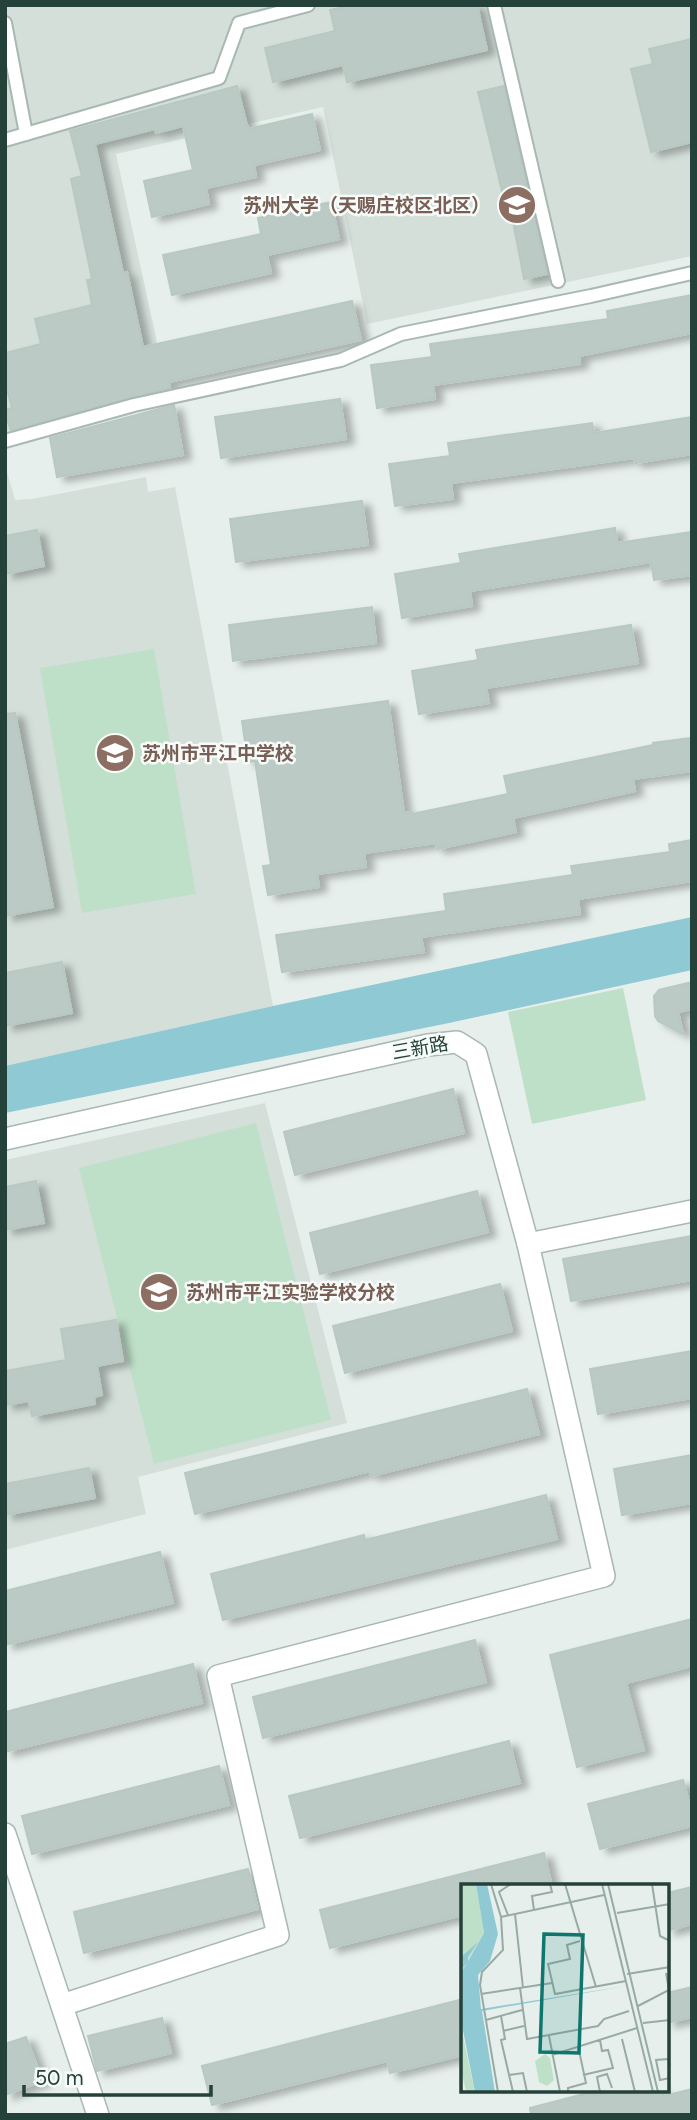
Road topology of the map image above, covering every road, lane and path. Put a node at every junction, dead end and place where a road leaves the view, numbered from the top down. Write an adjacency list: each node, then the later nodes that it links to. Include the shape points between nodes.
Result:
1 (308, 5): 4 (lane, via 239,23 219,78)
2 (494, 5): 7 (lane)
3 (5, 23): 4 (lane)
4 (26, 134): 5 (lane)
5 (5, 140)
6 (692, 273): 8 (lane, via 401,334 341,360 134,405)
7 (558, 281)
8 (5, 441)
9 (5, 1139): 11 (street, 三新路, via 457,1042 476,1054)
10 (692, 1211): 11 (street)
11 (528, 1244): 13 (street, 三新路, via 604,1576 218,1676 278,1935)
12 (5, 1833): 13 (street)
13 (62, 2005): 14 (street)
14 (98, 2115)

